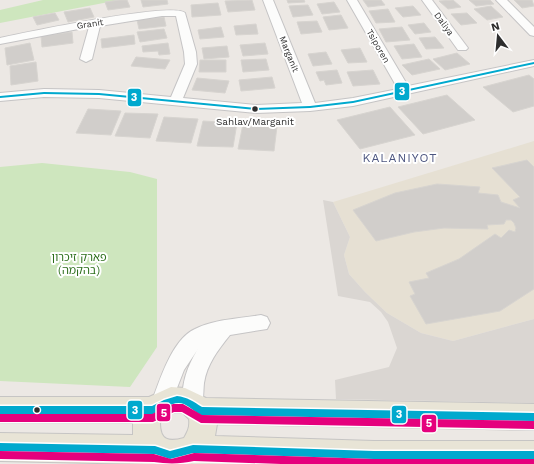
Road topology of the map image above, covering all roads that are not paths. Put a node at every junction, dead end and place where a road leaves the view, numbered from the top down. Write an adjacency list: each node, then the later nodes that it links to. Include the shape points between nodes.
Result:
1 (268, 0): 16 (street, Marganit)
2 (352, 0): 13 (street, Tsiporen)
3 (427, 0): 10 (street, Daliya)
4 (501, 0): 8 (street)
5 (178, 2): 6 (street)
6 (180, 13): 7 (street, Granit, via 162,13); 15 (street, via 191,64)
7 (95, 23): 9 (street, Granit); 11 (street)
8 (534, 33)
9 (0, 41)
10 (462, 48)
11 (86, 59)
12 (534, 63): 13 (street)
13 (405, 91): 16 (street)
14 (0, 97): 15 (street, via 44,93)
15 (176, 100): 16 (street, via 256,109)
16 (310, 108)
17 (261, 323): 18 (street)
18 (224, 329): 19 (street, via 200,335 184,352); 20 (street, via 206,351 197,368 193,389)
19 (157, 407): 20 (main road, via 171,400 186,400); 21 (main road, via 96,411); 24 (main road, via 146,426 146,434 149,442)
20 (197, 407): 22 (main road); 24 (main road, via 204,426 201,435)
21 (0, 410)
22 (534, 417)
23 (0, 448): 24 (main road)
24 (172, 454): 25 (main road)
25 (534, 455)

